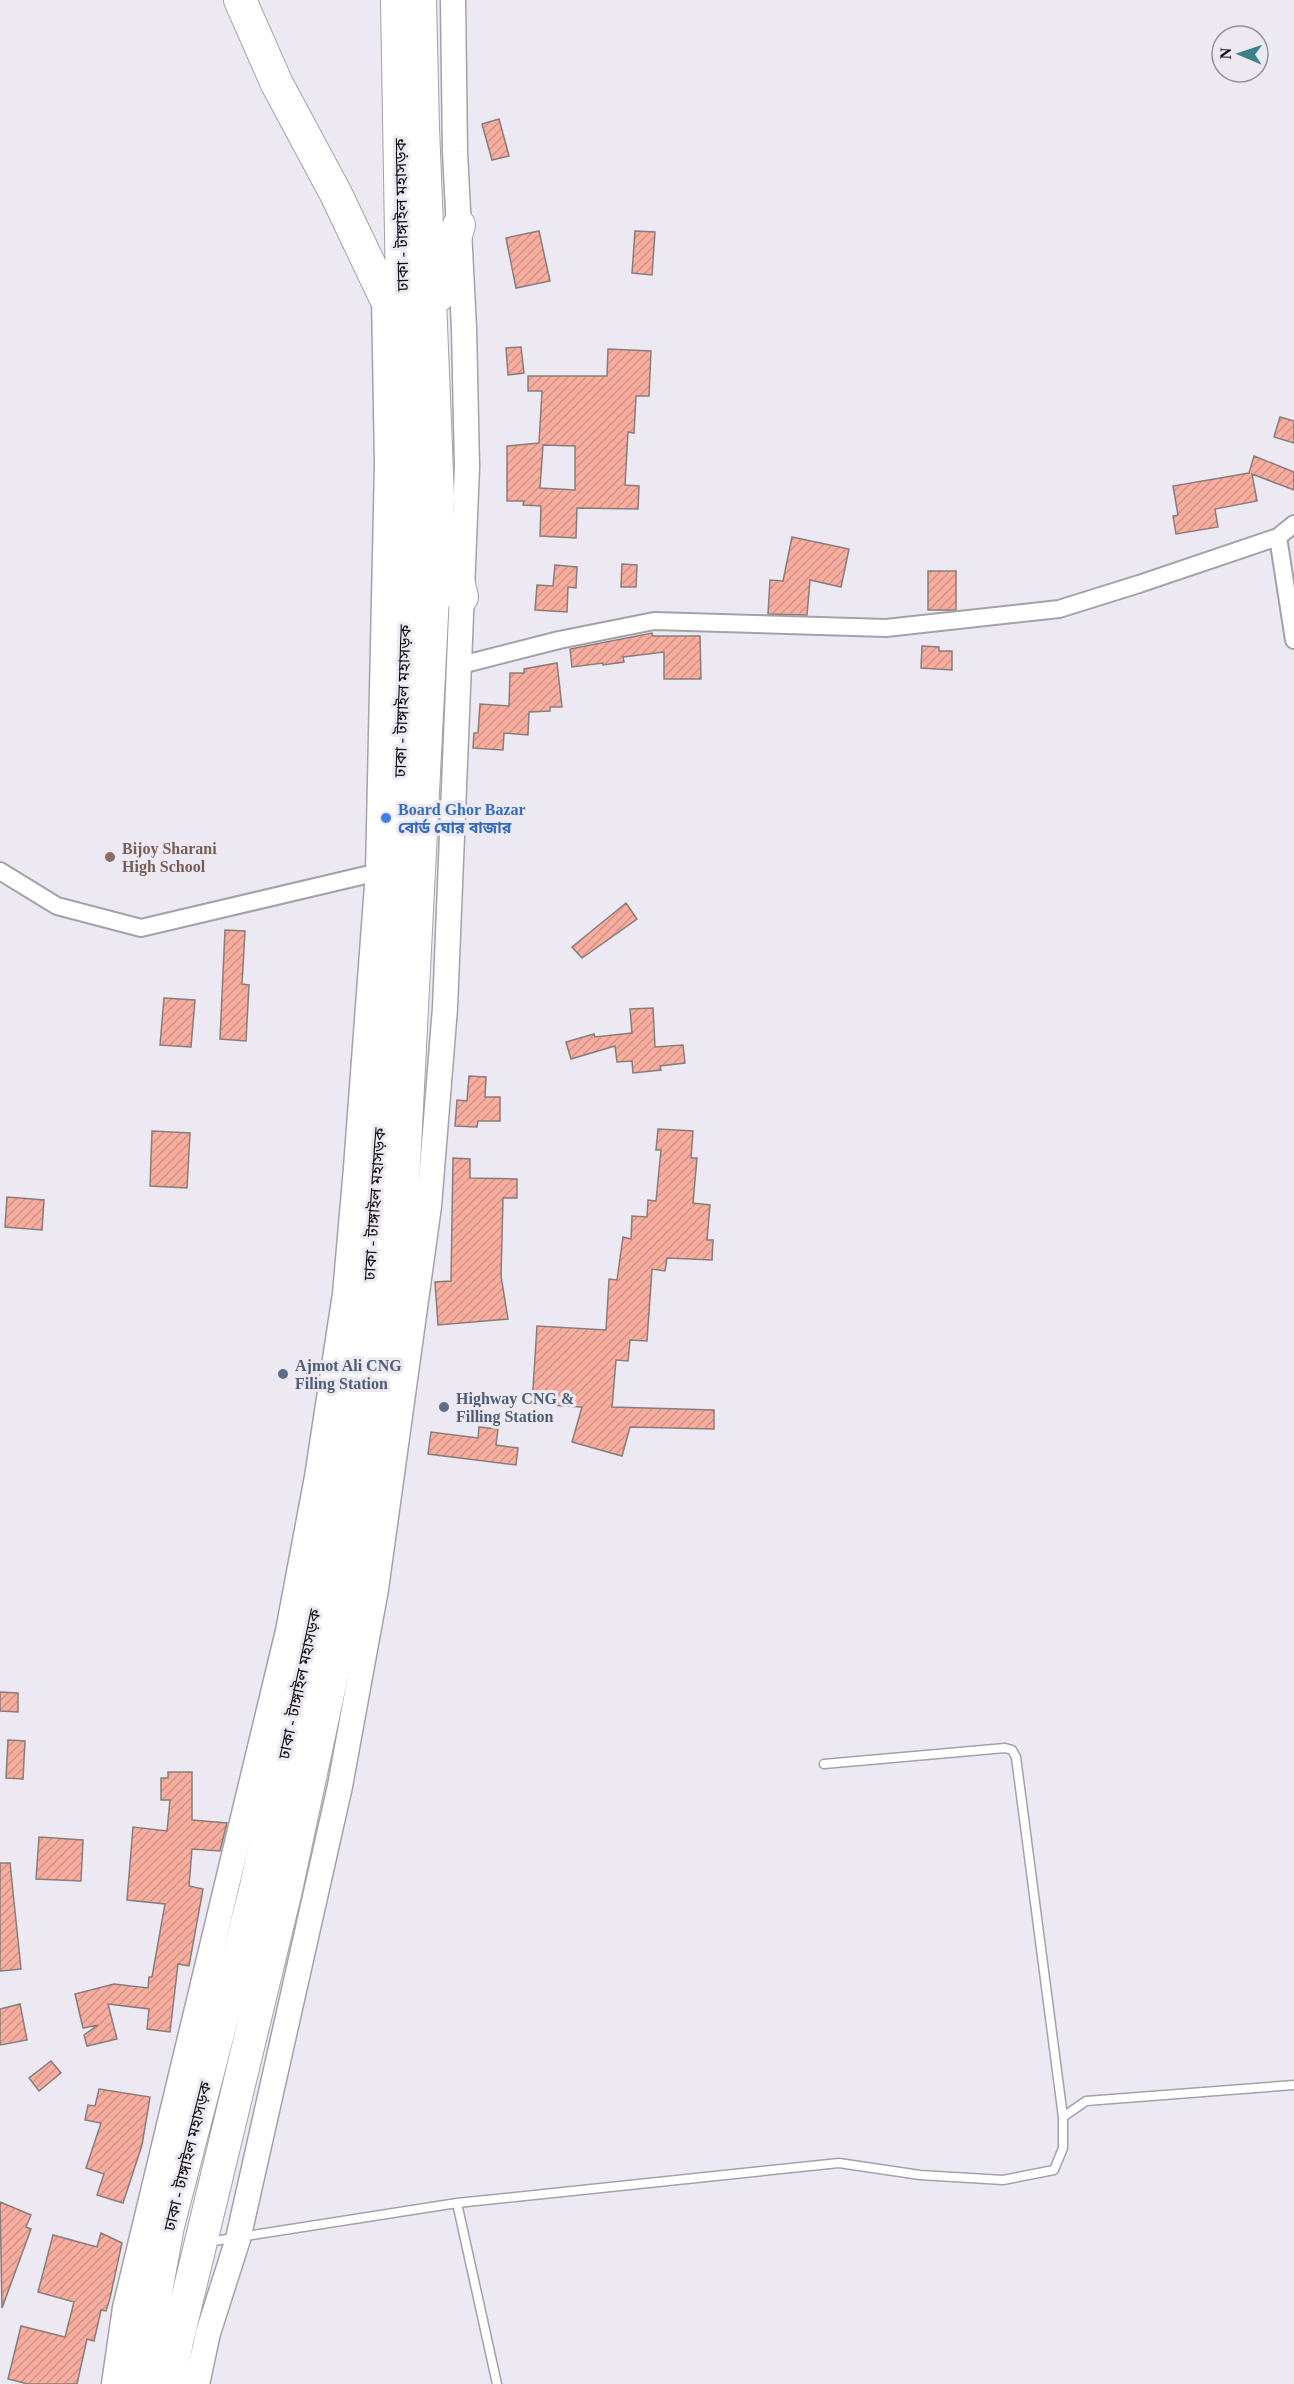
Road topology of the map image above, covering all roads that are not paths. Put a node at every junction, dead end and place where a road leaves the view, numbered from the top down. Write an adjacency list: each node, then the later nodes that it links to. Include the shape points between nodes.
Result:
1 (240, 0): 6 (highway, via 277,84)
2 (397, 0): 7 (highway, ঢাকা - টাঙ্গাইল মহাসড়ক)
3 (420, 0): 7 (highway, ঢাকা - টাঙ্গাইল মহাসড়ক, via 423,128)
4 (453, 0): 5 (main road)
5 (459, 225): 7 (highway); 11 (main road, via 467,467)
6 (384, 294): 7 (highway); 14 (main road)
7 (416, 323): 8 (highway, ঢাকা - টাঙ্গাইল মহাসড়ক); 14 (highway, ঢাকা - টাঙ্গাইল মহাসড়ক, via 407,450 403,698)
8 (438, 497): 11 (highway); 16 (highway, ঢাকা - টাঙ্গাইল মহাসড়ক)
9 (1294, 524): 10 (street)
10 (1278, 537): 12 (street); 13 (street, via 1059,609 886,628 654,621)
11 (462, 597): 13 (main road)
12 (1294, 640)
13 (460, 665): 16 (main road, via 446,1008)
14 (387, 870): 15 (street, via 141,928 57,906); 18 (highway, ঢাকা - টাঙ্গাইল মহাসড়ক, via 356,1295)
15 (0, 871)
16 (416, 1206): 17 (highway, ঢাকা - টাঙ্গাইল মহাসড়ক)
17 (363, 1587): 23 (main road, via 340,1786); 24 (highway, ঢাকা - টাঙ্গাইল মহাসড়ক)
18 (299, 1633): 25 (main road, via 125,2307); 26 (highway, ঢাকা - টাঙ্গাইল মহাসড়ক, via 255,1891 168,2226)
19 (824, 1764): 21 (lane, via 1012,1750)
20 (1294, 2085): 21 (lane, via 1086,2101)
21 (1063, 2117): 22 (lane, via 1063,2148 1054,2170 1003,2180 920,2175 839,2163)
22 (457, 2203): 23 (lane); 29 (lane)
23 (238, 2239): 24 (lane); 28 (main road, via 207,2333)
24 (201, 2243): 27 (highway, ঢাকা - টাঙ্গাইল মহাসড়ক)
25 (114, 2384)
26 (139, 2384)
27 (170, 2384)
28 (197, 2384)
29 (497, 2384)

